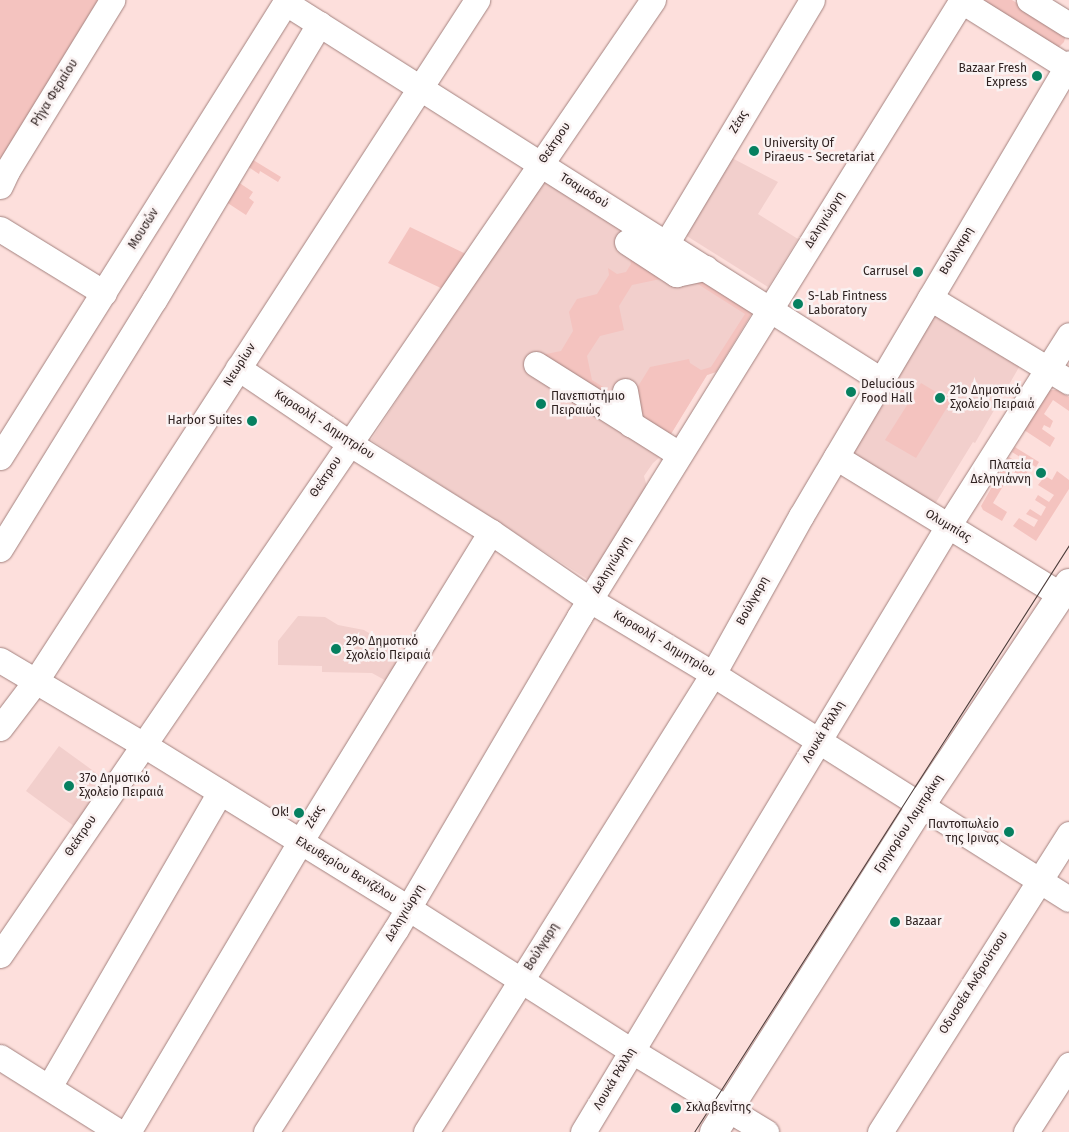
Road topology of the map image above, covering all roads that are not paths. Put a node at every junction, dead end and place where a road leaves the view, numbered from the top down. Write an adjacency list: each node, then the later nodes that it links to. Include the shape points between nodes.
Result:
1 (112, 0): 13 (street, Ρήγα Φεραίου)
2 (477, 0): 11 (street, Νεωρίων)
3 (652, 0): 12 (street, Θεάτρου)
4 (812, 0): 16 (street, Ζέας)
5 (961, 0): 10 (street); 20 (street, Δεληγιώργη)
6 (1029, 0): 9 (street)
7 (287, 1): 8 (street, Τσαμαδού); 18 (street, Μουσών)
8 (319, 24): 11 (street, Τσαμαδού); 35 (street)
9 (1069, 25)
10 (1068, 66): 19 (street, Βούλγαρη)
11 (420, 88): 12 (street, Τσαμαδού); 23 (street, Νεωρίων)
12 (541, 164): 16 (street, Τσαμαδού); 29 (street, Θεάτρου)
13 (0, 186)
14 (0, 229): 18 (street)
15 (626, 242): 17 (street, via 676,274)
16 (666, 244): 17 (street, Τσαμαδού)
17 (705, 268): 20 (street, Τσαμαδού)
18 (104, 293): 31 (street, Μουσών)
19 (930, 298): 24 (street); 25 (street, Βούλγαρη)
20 (769, 309): 25 (street, Τσαμαδού); 30 (street, Δεληγιώργη)
21 (1069, 335): 24 (street, Λουκά Ράλλη)
22 (536, 364): 28 (street)
23 (238, 368): 29 (street, Καραολή - Δημητρίου); 40 (street, Νεωρίων)
24 (1048, 369): 26 (street); 33 (street, Λουκά Ράλλη)
25 (882, 380): 32 (street, Βούλγαρη)
26 (1069, 382)
27 (625, 391): 28 (street)
28 (631, 424): 30 (street)
29 (350, 443): 34 (street, Καραολή - Δημητρίου); 43 (street, Θεάτρου)
30 (678, 454): 37 (street, Δεληγιώργη)
31 (0, 457)
32 (836, 457): 33 (street, Ολυμπίας); 39 (street, Βούλγαρη)
33 (948, 526): 36 (street, Ολυμπίας); 42 (street, Λουκά Ράλλη)
34 (492, 532): 37 (street, Καραολή - Δημητρίου); 47 (street, Ζέας)
35 (0, 549)
36 (1065, 589): 45 (main road, Γρηγορίου Λαμπράκη)
37 (590, 600): 39 (street, Καραολή - Δημητρίου); 50 (street, Δεληγιώργη)
38 (0, 660): 40 (street, Ελευθερίου Βενιζέλου)
39 (713, 674): 42 (street, Καραολή - Δημητρίου); 52 (street, Βούλγαρη)
40 (35, 682): 41 (street, Νεωρίων); 43 (street, Ελευθερίου Βενιζέλου)
41 (0, 728)
42 (819, 740): 45 (street, Καραολή - Δημητρίου); 53 (street, Λουκά Ράλλη)
43 (144, 744): 44 (street, Ελευθερίου Βενιζέλου); 51 (street, Θεάτρου)
44 (220, 792): 47 (street, Ελευθερίου Βενιζέλου); 56 (street)
45 (922, 805): 48 (street, Καραολή - Δημητρίου); 57 (main road, Γρηγορίου Λαμπράκη, via 753,1068 756,1088)
46 (1069, 834): 48 (street, Οδυσσέα Ανδρούτσου)
47 (300, 842): 50 (street, Ελευθερίου Βενιζέλου); 59 (street, Ζέας)
48 (1040, 880): 49 (street, Καραολή - Δημητρίου); 65 (street, Οδυσσέα Ανδρούτσου)
49 (1069, 899)
50 (408, 908): 52 (street, Ελευθερίου Βενιζέλου); 60 (street, Δεληγιώργη)
51 (0, 955)
52 (521, 981): 53 (street, Ελευθερίου Βενιζέλου); 61 (street, Βούλγαρη)
53 (632, 1051): 57 (street, Ελευθερίου Βενιζέλου); 62 (street, Λουκά Ράλλη)
54 (0, 1057): 56 (street)
55 (1069, 1065): 66 (street)
56 (49, 1087): 58 (street)
57 (734, 1112): 63 (main road, Γρηγορίου Λαμπράκη); 64 (street, Ελευθερίου Βενιζέλου)
58 (119, 1132)
59 (128, 1132)
60 (266, 1132)
61 (426, 1132)
62 (583, 1132)
63 (714, 1132)
64 (766, 1132)
65 (880, 1132)
66 (1026, 1132)

